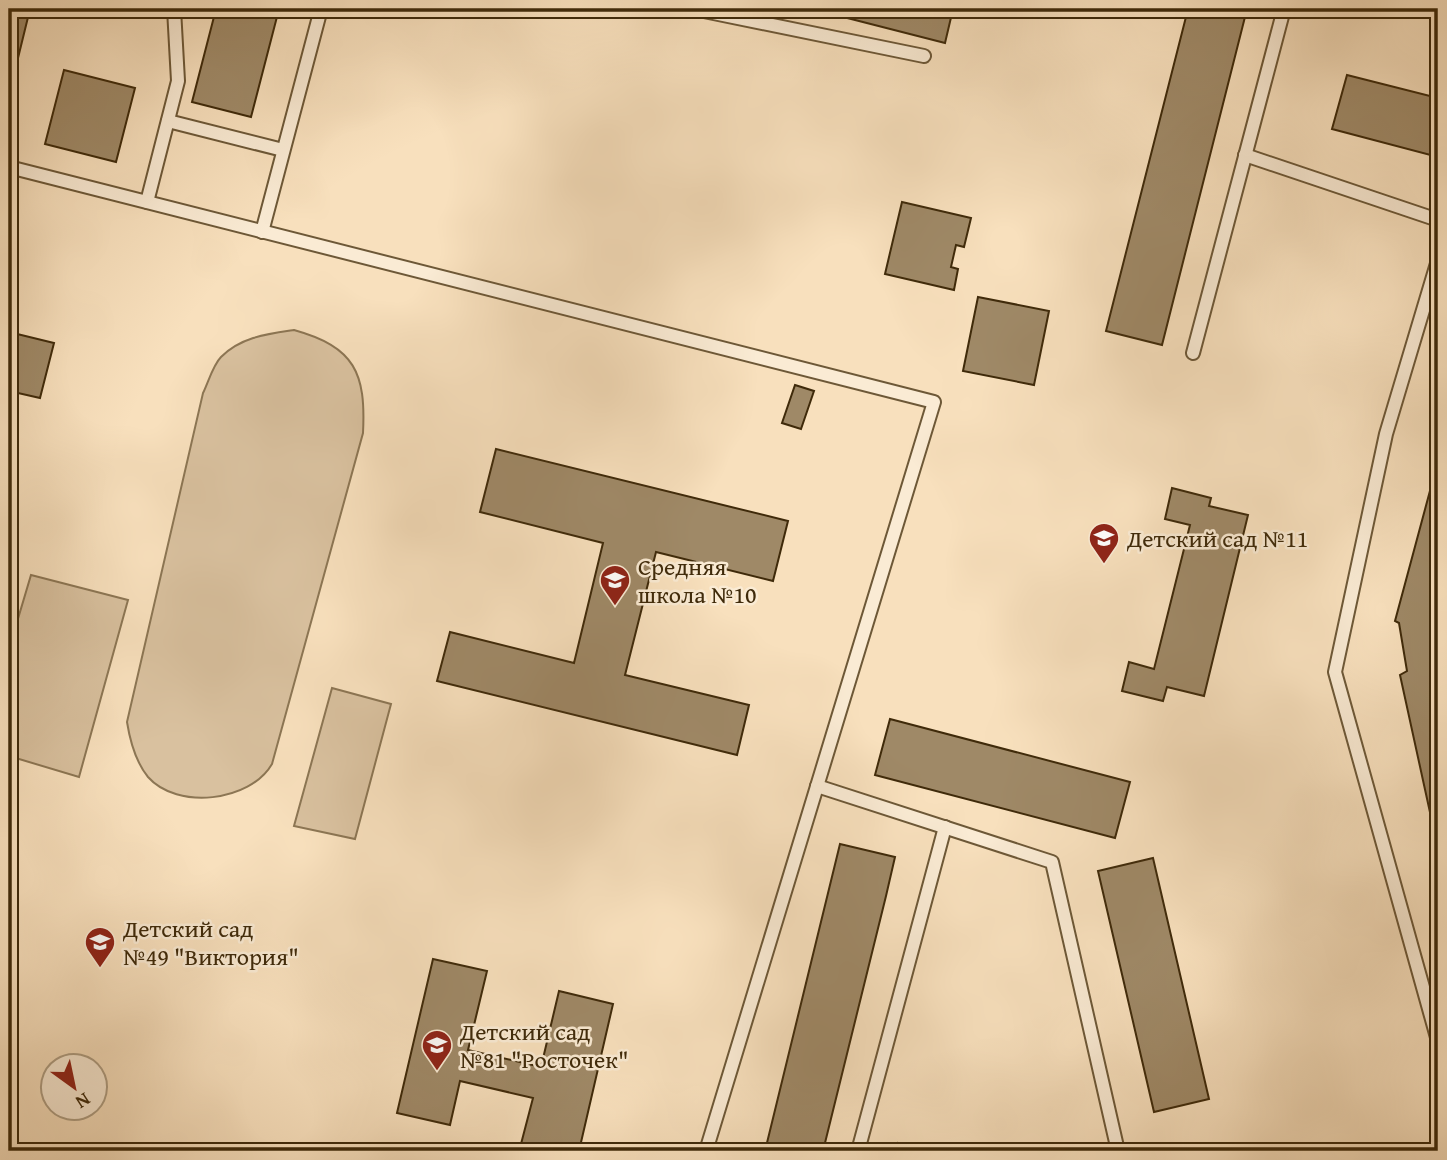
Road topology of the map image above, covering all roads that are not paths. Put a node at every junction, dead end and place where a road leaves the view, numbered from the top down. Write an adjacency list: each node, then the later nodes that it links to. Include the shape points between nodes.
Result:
1 (174, 9): 6 (lane, via 178,80)
2 (321, 9): 7 (lane)
3 (694, 9): 5 (lane)
4 (1284, 9): 8 (lane)
5 (924, 56)
6 (168, 121): 7 (lane); 10 (lane)
7 (283, 150): 12 (lane)
8 (1245, 155): 11 (lane); 14 (lane)
9 (9, 167): 10 (lane)
10 (147, 202): 12 (lane)
11 (1438, 220)
12 (262, 232): 15 (lane, via 934,402)
13 (1438, 260): 17 (lane, via 1385,434 1335,672)
14 (1193, 354)
15 (817, 786): 16 (lane); 18 (lane)
16 (945, 827): 19 (lane); 20 (lane, via 1052,862)
17 (1438, 1041)
18 (706, 1151)
19 (858, 1151)
20 (1118, 1151)

